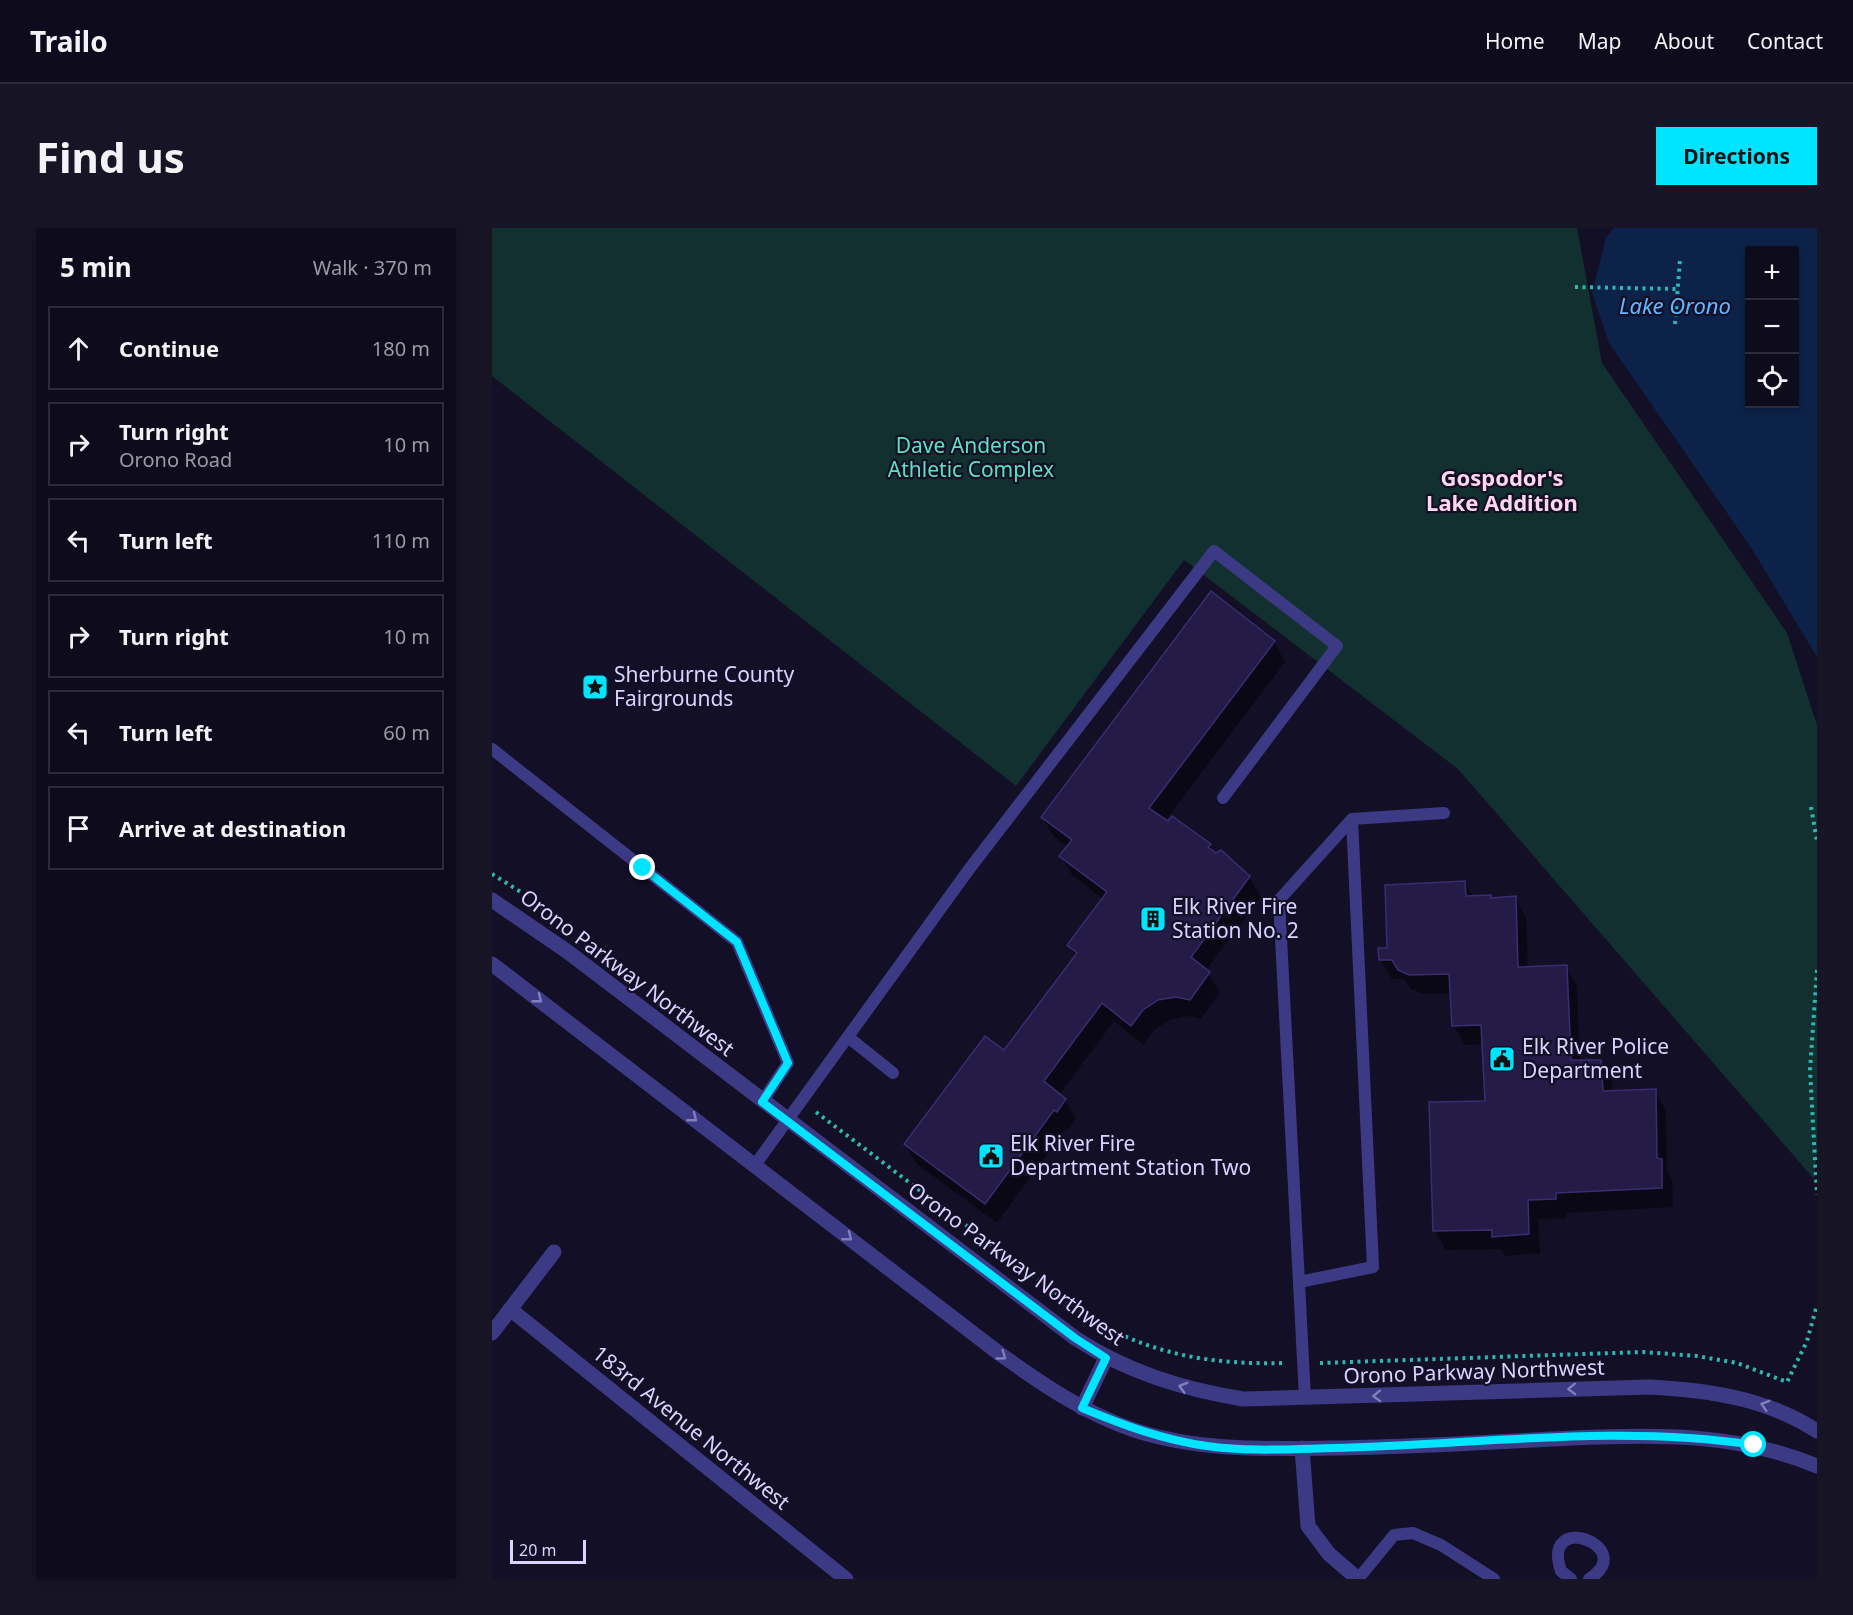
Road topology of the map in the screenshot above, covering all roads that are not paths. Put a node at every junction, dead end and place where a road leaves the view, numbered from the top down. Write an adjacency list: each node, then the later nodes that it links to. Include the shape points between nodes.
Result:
1 (492, 749): 9 (lane, via 737,942 788,1063)
2 (1222, 798): 7 (lane, via 1337,646 1214,551 970,868)
3 (1444, 813): 4 (lane)
4 (1352, 819): 13 (lane, via 1279,900); 13 (lane, via 1373,1267)
5 (492, 900): 9 (street, Orono Parkway Northwest, via 568,952)
6 (492, 964): 11 (street, one-way to 11)
7 (848, 1036): 8 (lane); 10 (lane)
8 (893, 1073)
9 (762, 1102): 10 (street, Orono Parkway Northwest)
10 (787, 1120): 11 (lane); 16 (street, Orono Parkway Northwest)
11 (755, 1165): 18 (street, one-way to 18, via 1000,1354)
12 (554, 1252): 14 (street)
13 (1299, 1282): 17 (lane)
14 (510, 1309): 15 (street); 23 (street, 183rd Avenue Northwest)
15 (492, 1333)
16 (1106, 1358): 17 (street, Orono Parkway Northwest, one-way to 16, via 1243,1399 1196,1391 1154,1379); 18 (street)
17 (1305, 1398): 19 (street, Orono Parkway Northwest, one-way to 17, via 1774,1408 1692,1389)
18 (1082, 1408): 20 (street, via 1134,1430 1207,1446)
19 (1817, 1431)
20 (1302, 1448): 21 (street, via 1646,1435 1702,1437 1754,1445); 24 (street, via 1308,1526 1329,1554)
21 (1817, 1466)
22 (1561, 1576): 26 (lane, via 1558,1552 1564,1543 1582,1536 1599,1546 1602,1556 1601,1566)
23 (846, 1579)
24 (1358, 1579): 25 (lane, via 1395,1535 1413,1533 1441,1545)
25 (1494, 1579)
26 (1589, 1579)

